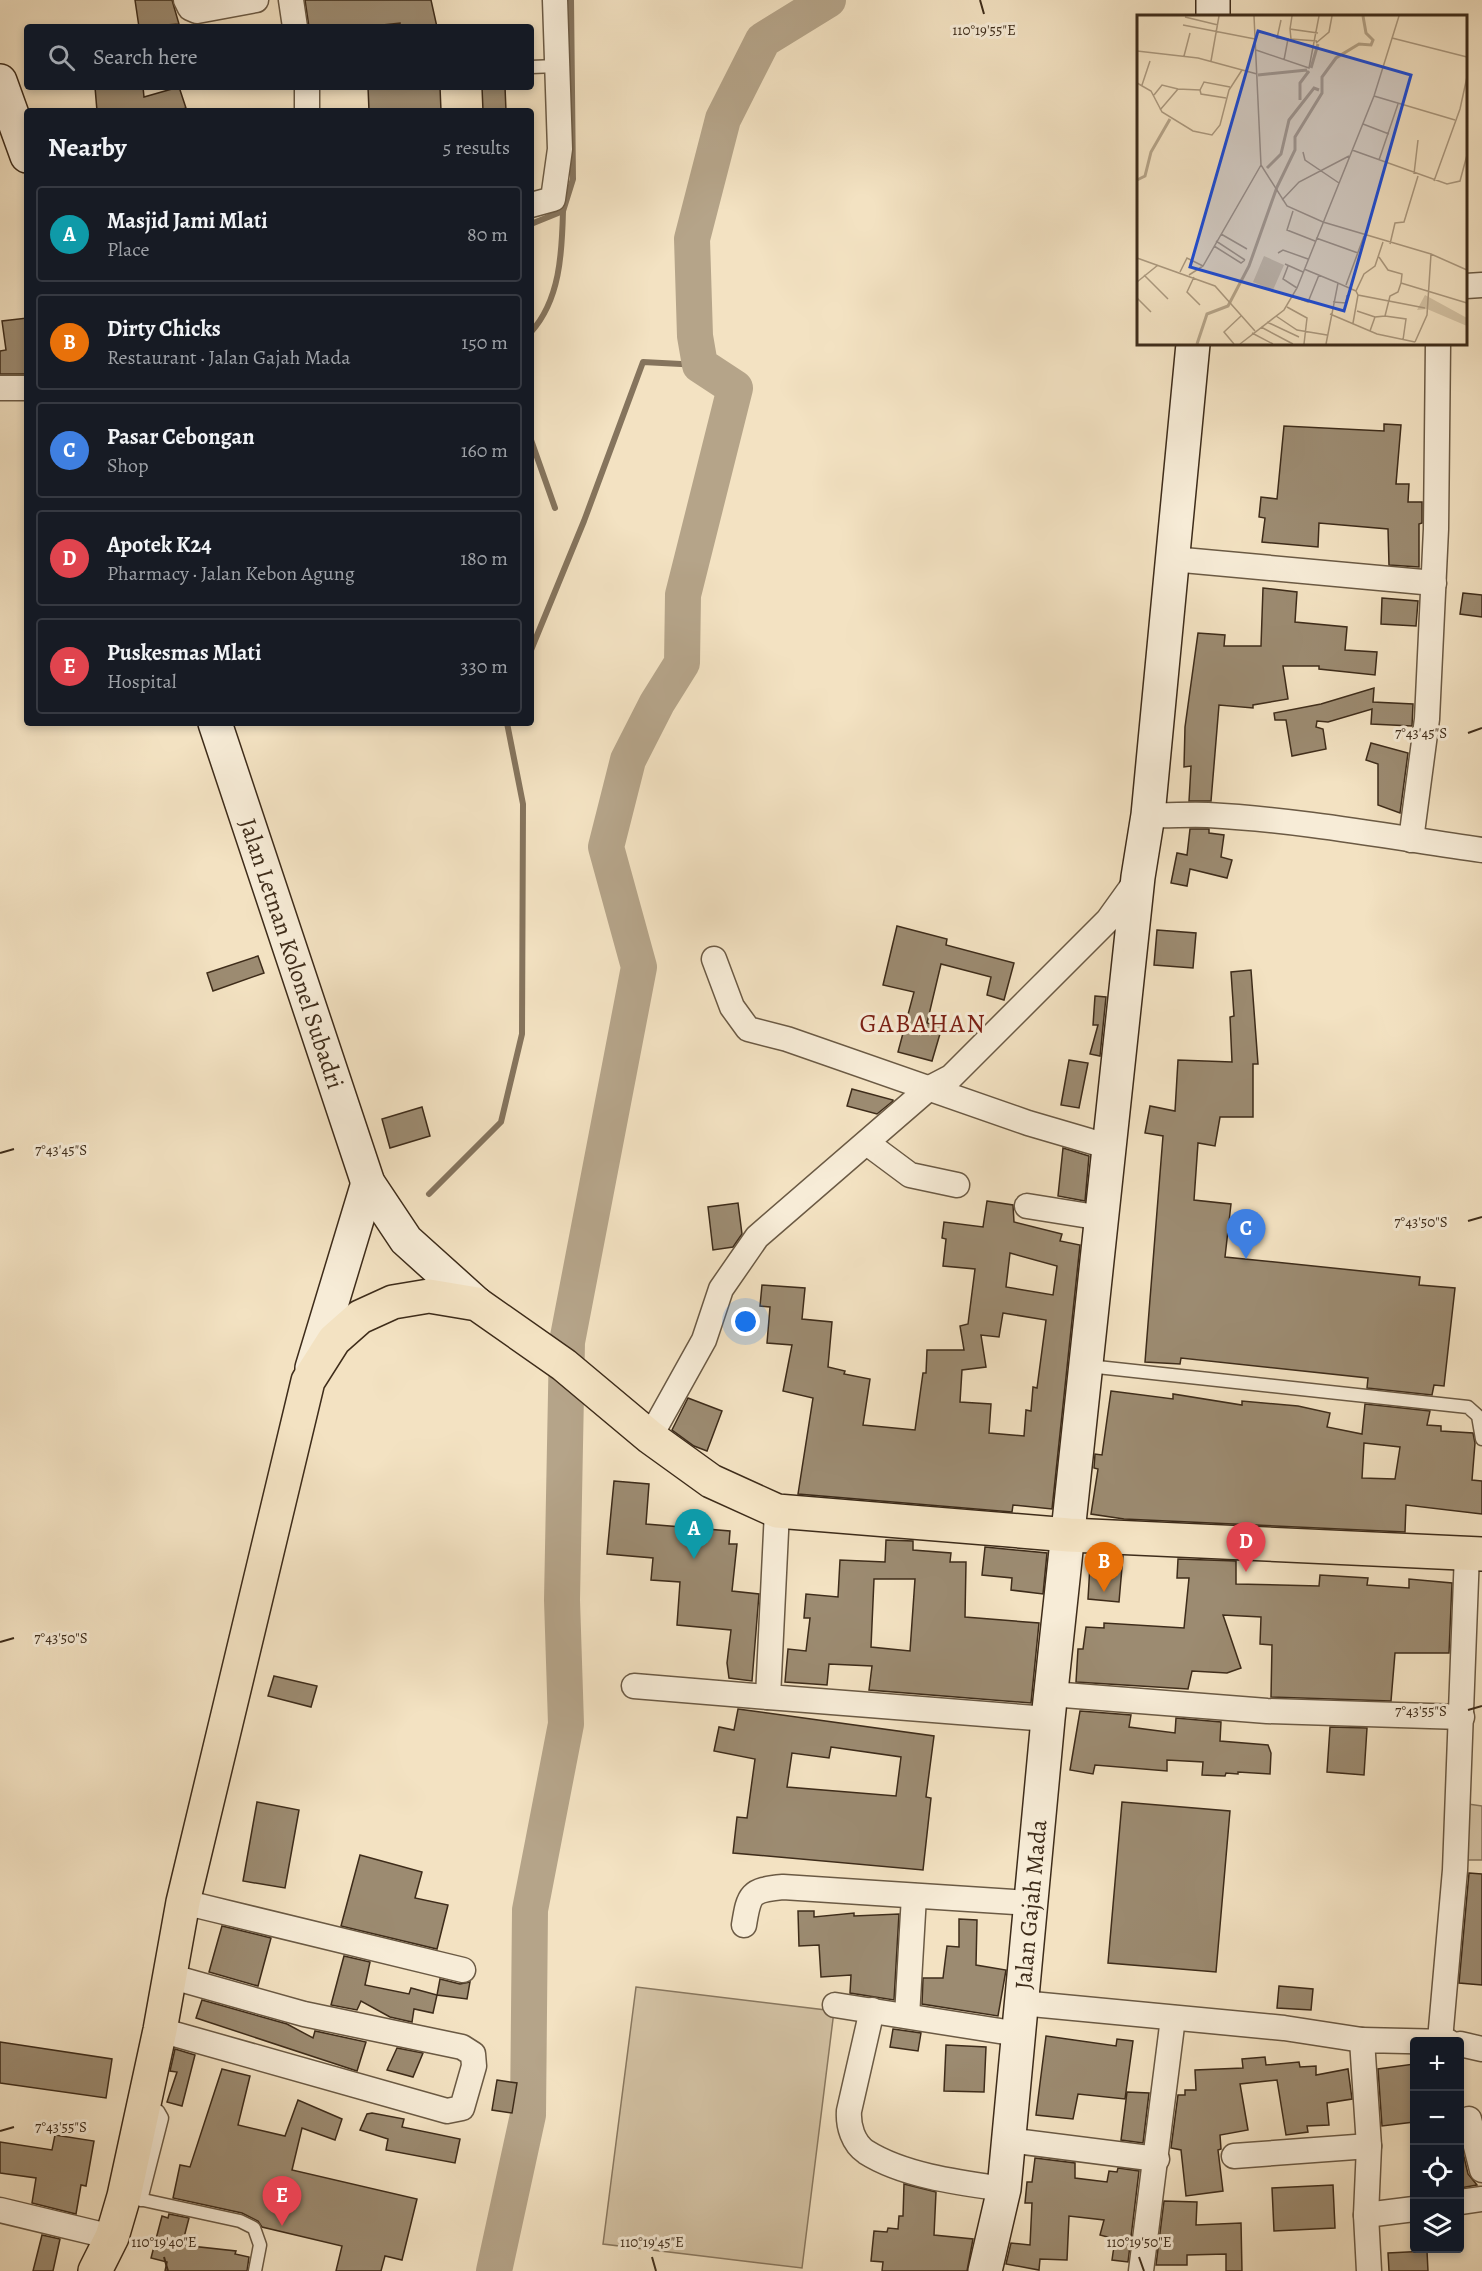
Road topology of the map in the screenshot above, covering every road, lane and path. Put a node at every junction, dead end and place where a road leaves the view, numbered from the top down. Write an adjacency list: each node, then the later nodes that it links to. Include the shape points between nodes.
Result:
1 (186, 0): 2 (street, via 197,11)
2 (256, 0)
3 (291, 0): 5 (street)
4 (555, 0): 6 (street)
5 (295, 24)
6 (557, 66): 7 (lane); 12 (street, via 560,149 553,199)
7 (534, 68)
8 (0, 81): 11 (main road)
9 (307, 90): 10 (street)
10 (307, 108)
11 (24, 148)
12 (534, 204)
13 (1482, 285): 14 (street)
14 (1467, 286)
15 (1193, 345): 19 (main road, Jalan Gajah Mada)
16 (1438, 345): 20 (street)
17 (0, 388): 18 (street)
18 (24, 388)
19 (1172, 559): 20 (street); 22 (main road, Jalan Gajah Mada)
20 (1434, 583): 23 (street, via 1427,719)
21 (217, 726): 30 (main road, Jalan Letnan Kolonel Subadri)
22 (1148, 815): 23 (street, via 1205,815); 25 (main road, Jalan Gajah Mada)
23 (1411, 840): 24 (street)
24 (1482, 850)
25 (1138, 877): 27 (street, via 1108,920 951,1077); 29 (main road, Jalan Gajah Mada)
26 (714, 959): 27 (street, via 732,1007 748,1029)
27 (928, 1089): 28 (street); 29 (street)
28 (867, 1143): 31 (street, via 910,1174); 37 (street, via 757,1237 721,1289 704,1340)
29 (1110, 1147): 33 (main road, Jalan Gajah Mada)
30 (368, 1183): 34 (main road, Jalan Letnan Kolonel Subadri, via 406,1240); 36 (main road)
31 (957, 1185)
32 (1026, 1206): 33 (street)
33 (1102, 1218): 35 (main road, Jalan Gajah Mada)
34 (477, 1304): 36 (main road, via 429,1296 385,1306 360,1317 334,1340); 37 (main road, via 564,1365)
35 (1087, 1366): 38 (lane, via 1467,1407 1478,1416); 40 (main road, Jalan Gajah Mada)
36 (308, 1381): 47 (main road)
37 (650, 1437): 39 (main road, via 711,1481)
38 (1482, 1438)
39 (777, 1511): 40 (main road); 43 (street)
40 (1069, 1535): 41 (main road); 44 (main road, Jalan Gajah Mada)
41 (1474, 1553): 45 (street)
42 (634, 1686): 43 (street)
43 (768, 1697): 44 (street)
44 (1050, 1706): 45 (street); 48 (main road, Jalan Gajah Mada)
45 (1461, 1717): 58 (street)
46 (914, 1896): 48 (street); 49 (street, via 766,1889 748,1900); 54 (street)
47 (183, 1902): 50 (street); 51 (main road)
48 (1030, 1903): 55 (main road, Jalan Gajah Mada)
49 (744, 1925)
50 (463, 1970)
51 (169, 1976): 57 (main road); 57 (street, via 304,2014 462,2047 473,2054 474,2066 462,2108 447,2111)
52 (835, 2005): 53 (street)
53 (872, 2010): 54 (street); 69 (street, via 849,2111 848,2123 859,2144 866,2151 916,2172)
54 (907, 2016): 55 (street)
55 (1019, 2018): 56 (street); 64 (main road, Jalan Gajah Mada)
56 (1173, 2018): 59 (street); 67 (street)
57 (160, 2030): 70 (main road, via 143,2108)
58 (1449, 2037)
59 (1362, 2040): 60 (street); 65 (street)
60 (1410, 2041)
61 (1464, 2045): 62 (street)
62 (1482, 2049)
63 (1469, 2120): 68 (street)
64 (1008, 2140): 67 (street); 69 (main road, Jalan Gajah Mada)
65 (1369, 2146): 66 (street); 75 (street)
66 (1234, 2156)
67 (1157, 2159): 80 (street)
68 (1482, 2170)
69 (1004, 2189): 79 (main road, Jalan Gajah Mada)
70 (132, 2198): 76 (main road); 78 (lane, via 240,2221 254,2228 260,2245)
71 (1482, 2199): 72 (street)
72 (1464, 2201)
73 (0, 2210): 76 (street)
74 (1410, 2210): 75 (street)
75 (1366, 2215): 81 (street)
76 (112, 2237): 77 (main road)
77 (95, 2271)
78 (255, 2271)
79 (988, 2271)
80 (1141, 2271)
81 (1369, 2271)

